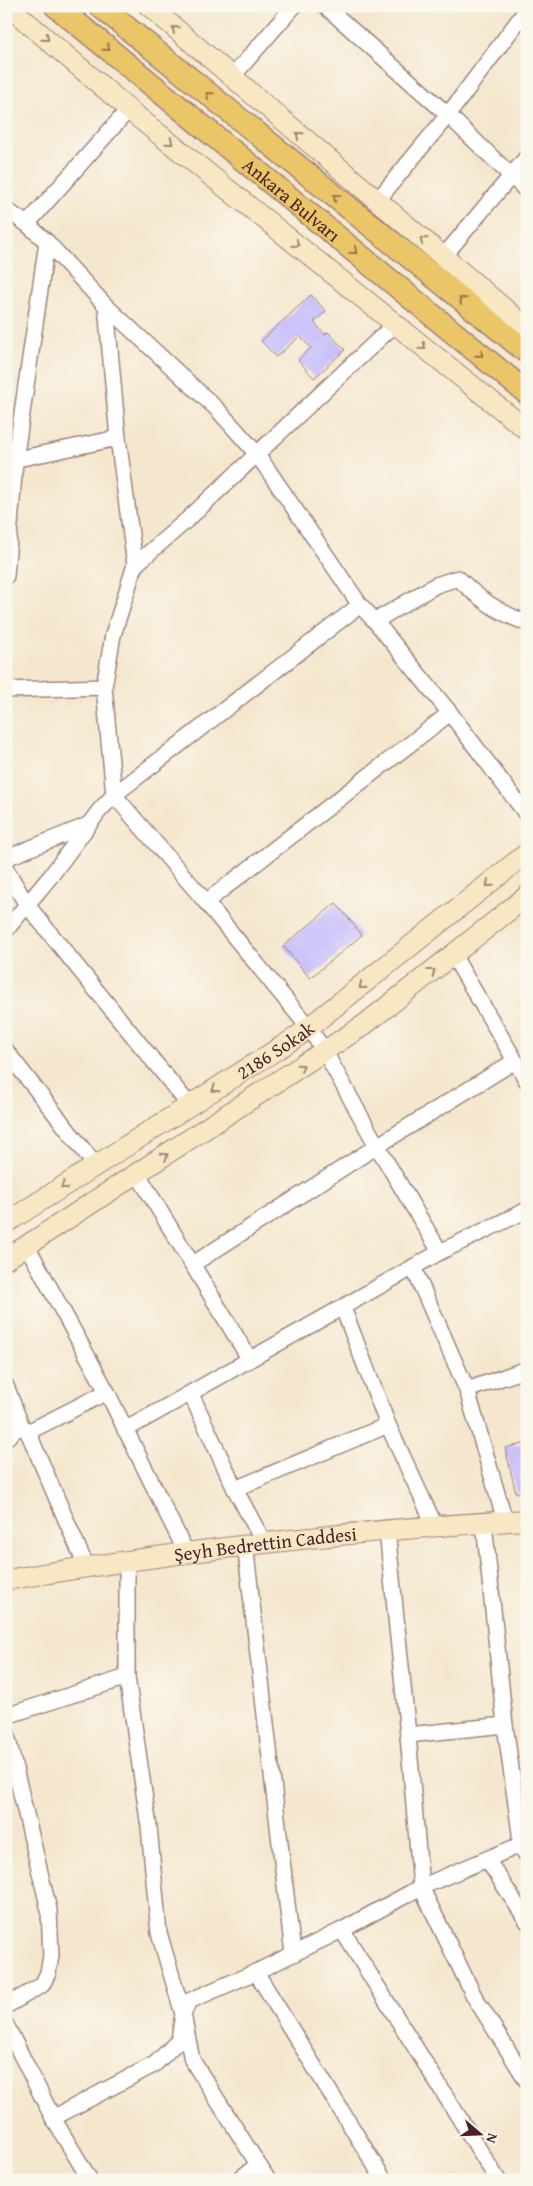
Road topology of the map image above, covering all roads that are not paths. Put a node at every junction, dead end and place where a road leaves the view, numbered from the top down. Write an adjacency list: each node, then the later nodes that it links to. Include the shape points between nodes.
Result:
1 (56, 6): 23 (main road, Ankara Bulvarı, one-way to 23)
2 (100, 6): 22 (main road, Ankara Bulvarı, one-way to 2)
3 (149, 6): 8 (main road, one-way to 3)
4 (294, 6): 8 (street)
5 (325, 6): 10 (street)
6 (527, 9): 10 (street)
7 (9, 12): 9 (main road, one-way to 9)
8 (232, 77): 14 (main road, one-way to 8)
9 (129, 109): 16 (street); 20 (main road, one-way to 20)
10 (448, 115): 12 (street); 14 (street)
11 (527, 157): 12 (street)
12 (512, 176): 13 (street); 18 (street)
13 (527, 191)
14 (377, 201): 18 (main road, one-way to 14)
15 (6, 210): 16 (street)
16 (27, 224): 17 (street)
17 (47, 242): 19 (street); 27 (street)
18 (443, 257): 21 (main road)
19 (106, 306): 25 (street); 26 (street, via 218,410)
20 (395, 324): 24 (main road, one-way to 24); 26 (street)
21 (527, 328)
22 (527, 352)
23 (527, 392)
24 (527, 430)
25 (118, 438): 27 (street); 28 (street)
26 (256, 454): 28 (street, via 188,520); 30 (street)
27 (11, 461): 29 (street)
28 (135, 565): 33 (street, via 113,635)
29 (6, 576)
30 (360, 605): 31 (street); 36 (street)
31 (375, 621): 32 (street, via 436,585 458,578 502,614); 35 (street)
32 (527, 623)
33 (104, 687): 34 (street); 36 (street)
34 (6, 690)
35 (450, 713): 37 (street); 43 (street)
36 (114, 794): 38 (street); 43 (street)
37 (527, 815)
38 (88, 825): 40 (street); 44 (street)
39 (527, 853): 47 (main road, 2186 Sokak, one-way to 47)
40 (6, 858)
41 (6, 869): 44 (street)
42 (527, 896): 46 (main road, 2186 Sokak)
43 (206, 902): 47 (street)
44 (27, 905): 45 (street); 52 (street)
45 (6, 930)
46 (453, 955): 49 (main road, 2186 Sokak, one-way to 46); 50 (street)
47 (309, 1028): 49 (street); 52 (main road, 2186 Sokak, one-way to 52)
48 (6, 1051): 54 (street)
49 (325, 1052): 53 (street); 55 (main road, 2186 Sokak, one-way to 49)
50 (515, 1061): 51 (street); 53 (street)
51 (527, 1080)
52 (190, 1106): 54 (main road, 2186 Sokak)
53 (377, 1146): 59 (street); 61 (street)
54 (96, 1166): 57 (main road, 2186 Sokak, one-way to 57)
55 (137, 1174): 58 (main road, 2186 Sokak); 61 (street)
56 (527, 1210): 59 (street)
57 (6, 1223)
58 (27, 1246): 60 (main road, 2186 Sokak); 68 (street)
59 (440, 1252): 62 (street)
60 (6, 1259)
61 (193, 1264): 64 (street)
62 (413, 1267): 63 (street); 67 (street)
63 (343, 1308): 64 (street); 70 (street)
64 (249, 1358): 69 (street)
65 (527, 1369): 67 (street)
66 (6, 1386): 71 (street)
67 (467, 1390): 76 (street)
68 (107, 1392): 71 (street); 72 (street)
69 (191, 1394): 72 (street); 74 (street)
70 (388, 1424): 74 (street); 78 (street)
71 (25, 1429): 73 (street); 83 (street)
72 (125, 1430): 81 (street)
73 (6, 1438)
74 (235, 1489): 80 (street)
75 (527, 1520): 76 (main road, Şeyh Bedrettin Caddesi)
76 (506, 1521): 77 (main road, Şeyh Bedrettin Caddesi)
77 (484, 1523): 78 (main road, Şeyh Bedrettin Caddesi); 87 (street)
78 (435, 1526): 79 (main road, Şeyh Bedrettin Caddesi)
79 (387, 1530): 80 (main road, Şeyh Bedrettin Caddesi); 89 (street)
80 (254, 1543): 81 (main road, Şeyh Bedrettin Caddesi); 95 (street)
81 (186, 1552): 82 (main road, Şeyh Bedrettin Caddesi)
82 (127, 1560): 83 (main road, Şeyh Bedrettin Caddesi); 85 (street)
83 (86, 1566): 84 (main road, Şeyh Bedrettin Caddesi)
84 (6, 1580)
85 (127, 1676): 86 (street); 98 (street, via 149,1826 159,1933)
86 (6, 1716)
87 (505, 1725): 89 (street); 90 (street)
88 (6, 1731): 97 (street, via 48,1910 51,1956 42,1985)
89 (408, 1735): 92 (street)
90 (523, 1841): 91 (street)
91 (487, 1859): 92 (street); 93 (street)
92 (421, 1887): 94 (street); 101 (street, via 474,1996)
93 (527, 1922)
94 (342, 1930): 95 (street); 108 (street)
95 (292, 1954): 96 (street)
96 (256, 1972): 98 (street, via 189,2001); 107 (street)
97 (6, 2006)
98 (183, 2014): 102 (street, via 179,2040 155,2064); 103 (street, via 192,2060)
99 (6, 2025): 100 (street)
100 (11, 2048): 102 (street)
101 (527, 2080)
102 (53, 2118): 104 (street)
103 (258, 2165): 105 (street); 106 (street)
104 (90, 2180)
105 (238, 2180)
106 (268, 2180)
107 (384, 2180)
108 (498, 2180)

